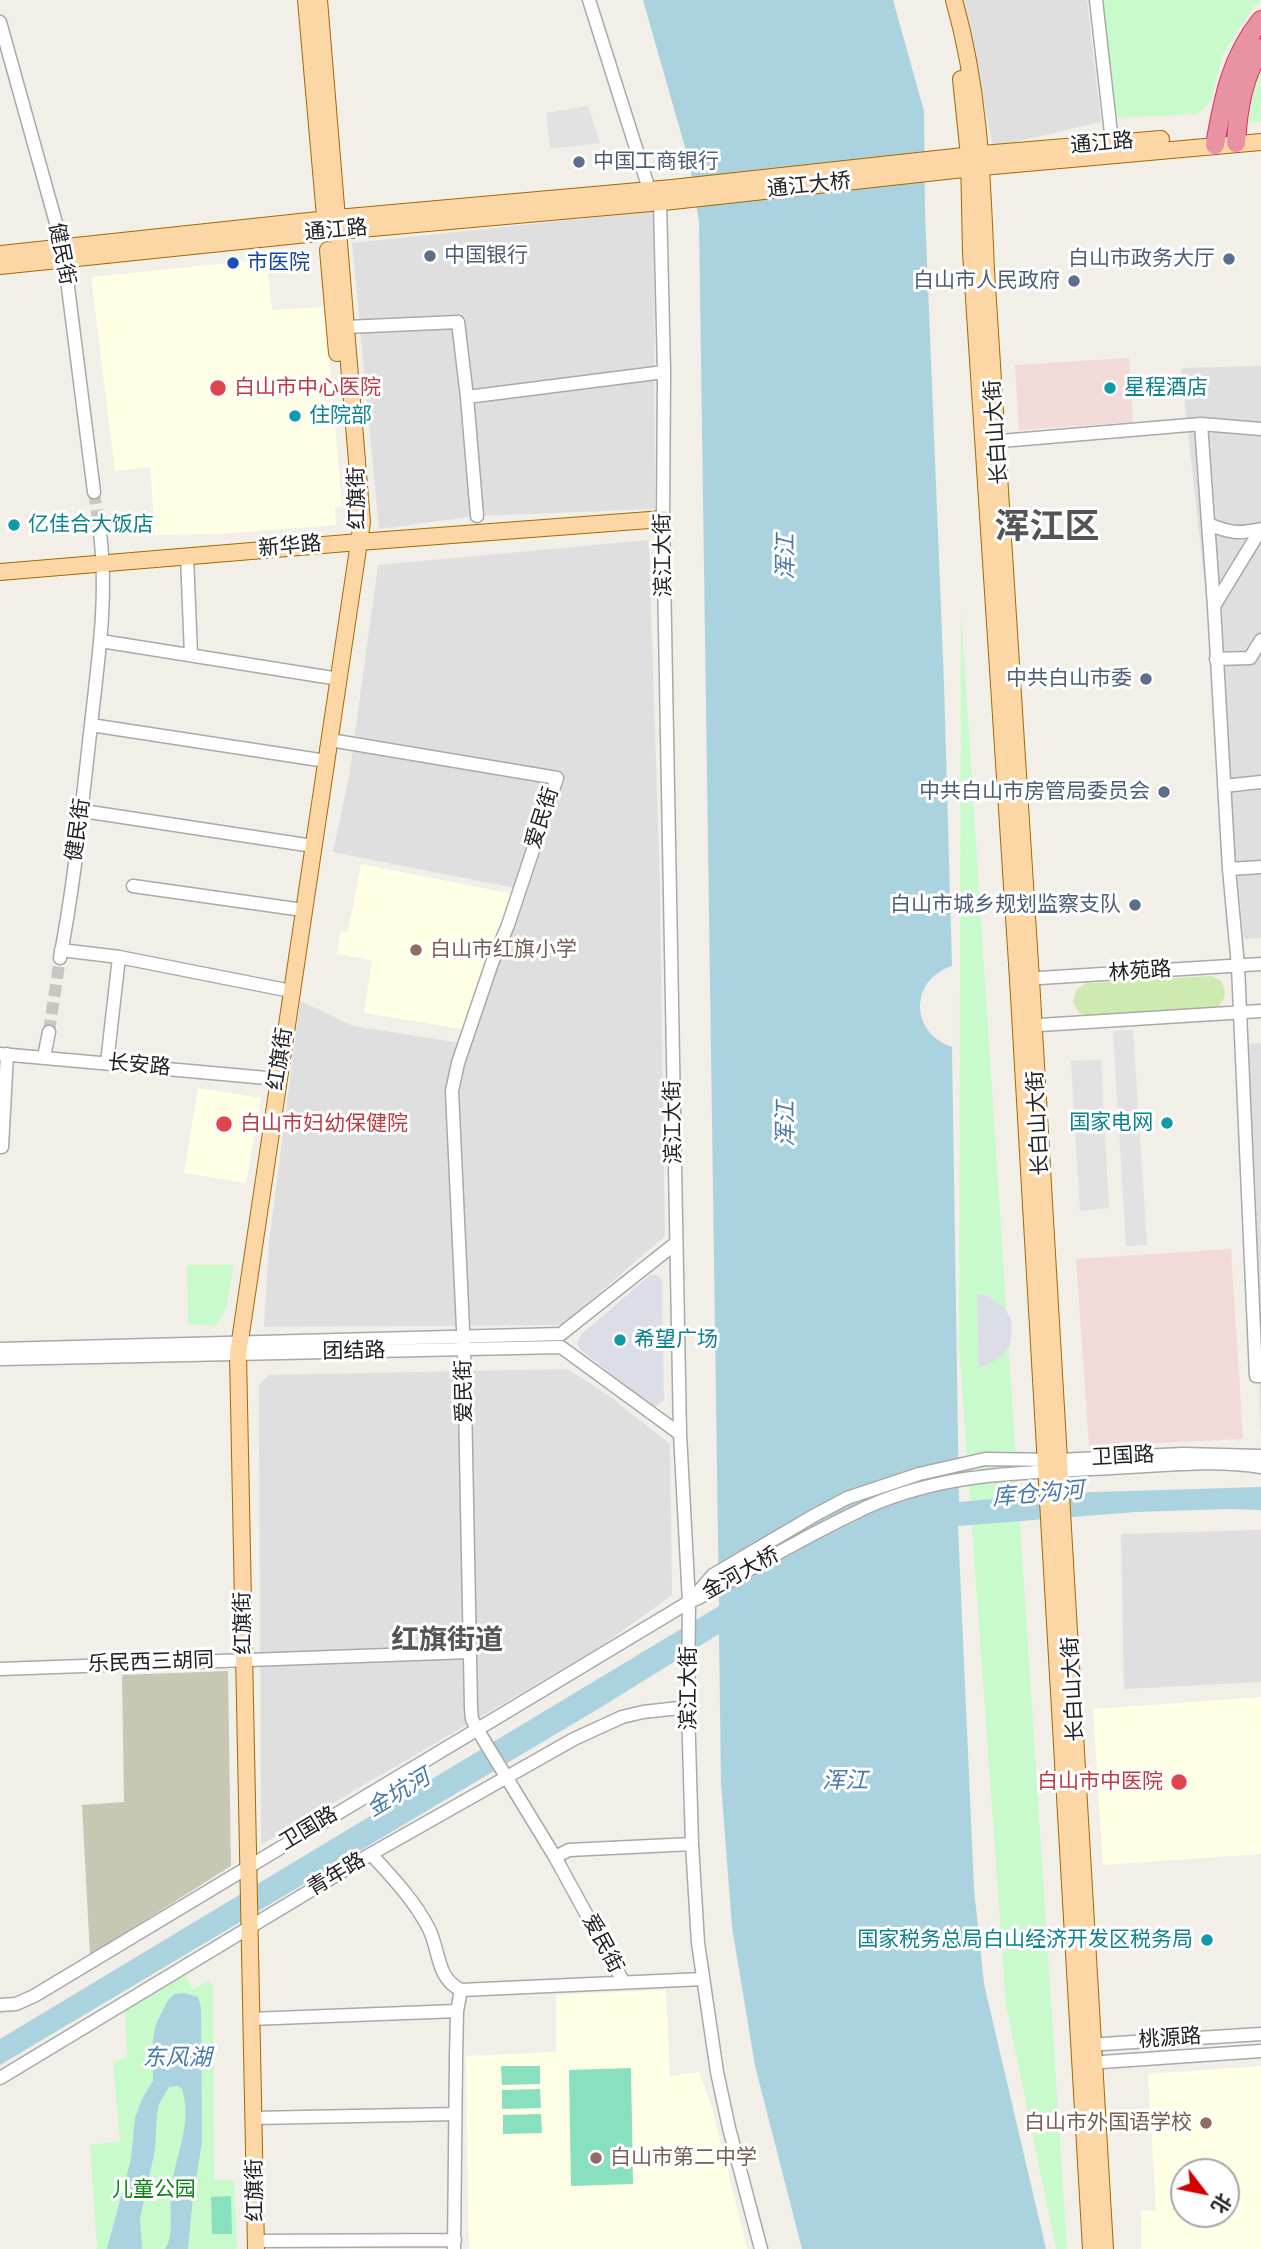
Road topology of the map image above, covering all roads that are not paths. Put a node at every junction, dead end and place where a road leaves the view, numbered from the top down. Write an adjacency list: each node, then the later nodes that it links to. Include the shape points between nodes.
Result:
1 (306, 0): 18 (main road)
2 (318, 0): 18 (main road, 红旗街)
3 (589, 0): 17 (street, 滨江大街)
4 (943, 0): 15 (main road, 长白山大街)
5 (954, 0): 15 (main road, 长白山大街, via 976,102)
6 (1096, 0): 13 (street)
7 (1261, 20): 12 (highway, via 1232,68)
8 (0, 22): 19 (street, 健民街)
9 (1261, 48): 11 (highway, via 1247,75)
10 (1261, 132): 11 (main road, 通江路)
11 (1236, 139): 12 (main road, 通江路); 14 (main road, 通江路)
12 (1216, 140): 13 (main road, 通江路); 15 (main road, 通江路)
13 (1112, 142): 15 (main road, 通江路)
14 (1261, 142)
15 (975, 161): 16 (main road, 通江路); 27 (main road, 长白山大街, via 969,204)
16 (944, 165): 17 (main road, 通江大桥)
17 (663, 195): 18 (main road, 通江路); 23 (street, 滨江大街)
18 (332, 225): 19 (main road, 通江路); 22 (main road, 红旗街); 34 (main road, via 353,524)
19 (64, 253): 20 (main road, 通江路); 21 (main road, 通江路); 28 (street, 健民街)
20 (0, 254)
21 (0, 266)
22 (346, 327): 24 (street, via 458,322); 34 (main road, 红旗街, via 362,522)
23 (664, 372): 24 (street); 30 (street, 滨江大街)
24 (467, 397): 29 (street)
25 (1201, 424): 26 (street); 27 (street); 31 (street)
26 (1261, 429)
27 (990, 442): 58 (main road, 长白山大街)
28 (94, 492)
29 (477, 516)
30 (663, 519): 34 (main road, 新华路); 69 (street, 滨江大街)
31 (1208, 524): 32 (street, via 1230,533); 38 (street)
32 (1261, 529): 38 (street)
33 (100, 533): 36 (street, 健民街)
34 (359, 542): 35 (main road, 新华路); 43 (main road, 红旗街)
35 (187, 556): 36 (main road, 新华路); 41 (street)
36 (103, 563): 37 (main road, 新华路); 40 (street, 健民街)
37 (0, 572)
38 (1214, 606): 42 (street)
39 (1261, 640): 42 (street, via 1250,658)
40 (101, 641): 41 (street); 44 (street, 健民街)
41 (191, 655): 43 (street)
42 (1216, 659): 48 (street)
43 (339, 679): 45 (main road, 红旗街)
44 (91, 725): 46 (street); 49 (street, 健民街)
45 (330, 740): 46 (main road, 红旗街); 71 (street, 爱民街, via 557,778 452,1091)
46 (326, 761): 50 (main road, 红旗街)
47 (1261, 782): 48 (street)
48 (1224, 786): 52 (street)
49 (83, 811): 50 (street); 55 (street, 健民街, via 60,954)
50 (313, 846): 54 (main road, 红旗街)
51 (1261, 867): 52 (street)
52 (1229, 869): 57 (street)
53 (133, 886): 54 (street)
54 (303, 910): 59 (main road, 红旗街)
55 (119, 957): 59 (street); 66 (street)
56 (1261, 964): 57 (street, 林苑路)
57 (1238, 965): 58 (street, 林苑路); 61 (street)
58 (1025, 979): 62 (main road, 长白山大街)
59 (291, 991): 67 (main road, 红旗街)
60 (1261, 1011): 61 (street)
61 (1240, 1012): 62 (street); 76 (street, via 1256,1376)
62 (1027, 1025): 80 (main road, 长白山大街)
63 (49, 1032): 65 (street)
64 (4, 1054): 65 (street, 长安路); 68 (street)
65 (44, 1057): 66 (street, 长安路)
66 (107, 1063): 67 (street, 长安路)
67 (278, 1079): 73 (main road, 红旗街)
68 (0, 1147)
69 (676, 1243): 70 (street); 77 (street, 滨江大街)
70 (561, 1334): 71 (street, 团结路); 72 (street)
71 (464, 1344): 72 (street, 团结路); 73 (street, 团结路); 84 (street, 爱民街)
72 (561, 1347): 77 (street)
73 (238, 1348): 74 (street, 团结路); 75 (street, 团结路); 85 (main road, 红旗街)
74 (0, 1349)
75 (0, 1359)
76 (1261, 1376)
77 (680, 1434): 83 (street, 滨江大街)
78 (1261, 1455): 80 (street, 卫国路, via 1182,1454)
79 (985, 1460): 80 (street, 卫国路); 83 (street, 金河大桥, via 919,1474 848,1498 713,1575)
80 (1052, 1465): 81 (street, 卫国路); 82 (street, 卫国路); 102 (main road, 长白山大街)
81 (1261, 1467)
82 (987, 1475): 83 (street, 金河大桥, via 911,1491 868,1507)
83 (689, 1602): 87 (street, 滨江大街); 88 (street, 卫国路)
84 (470, 1652): 85 (street, 乐民西三胡同); 88 (street, 爱民街, via 472,1718)
85 (244, 1660): 86 (street, 乐民西三胡同); 93 (main road, 红旗街)
86 (0, 1669)
87 (688, 1707): 89 (street, 青年路, via 607,1722); 90 (street, 滨江大街)
88 (480, 1734): 89 (street, 爱民街); 93 (street, 卫国路)
89 (506, 1775): 91 (street, 青年路); 92 (street, 爱民街)
90 (692, 1844): 92 (street, via 569,1850); 95 (street, 滨江大街)
91 (371, 1854): 94 (street, 青年路); 97 (street, via 430,1929 444,1978)
92 (555, 1857): 96 (street, 爱民街)
93 (249, 1872): 94 (main road, 红旗街); 98 (street, 卫国路, via 34,1996)
94 (250, 1921): 100 (main road, 红旗街); 105 (street, 青年路)
95 (703, 1979): 96 (street); 110 (street, 滨江大街, via 717,2072)
96 (623, 1981): 97 (street)
97 (461, 1990): 99 (street)
98 (0, 2005)
99 (457, 2011): 100 (street); 106 (street)
100 (250, 2019): 107 (main road, 红旗街)
101 (1261, 2034): 102 (street, 桃源路)
102 (1087, 2045): 104 (main road, 长白山大街)
103 (1261, 2052): 104 (street, 桃源路)
104 (1088, 2062): 111 (main road, 长白山大街); 112 (main road, 长白山大街)
105 (0, 2077)
106 (455, 2114): 107 (street); 108 (street)
107 (255, 2118): 109 (main road, 红旗街)
108 (454, 2244): 109 (street)
109 (256, 2245)
110 (761, 2249)
111 (1091, 2249)
112 (1105, 2249)

